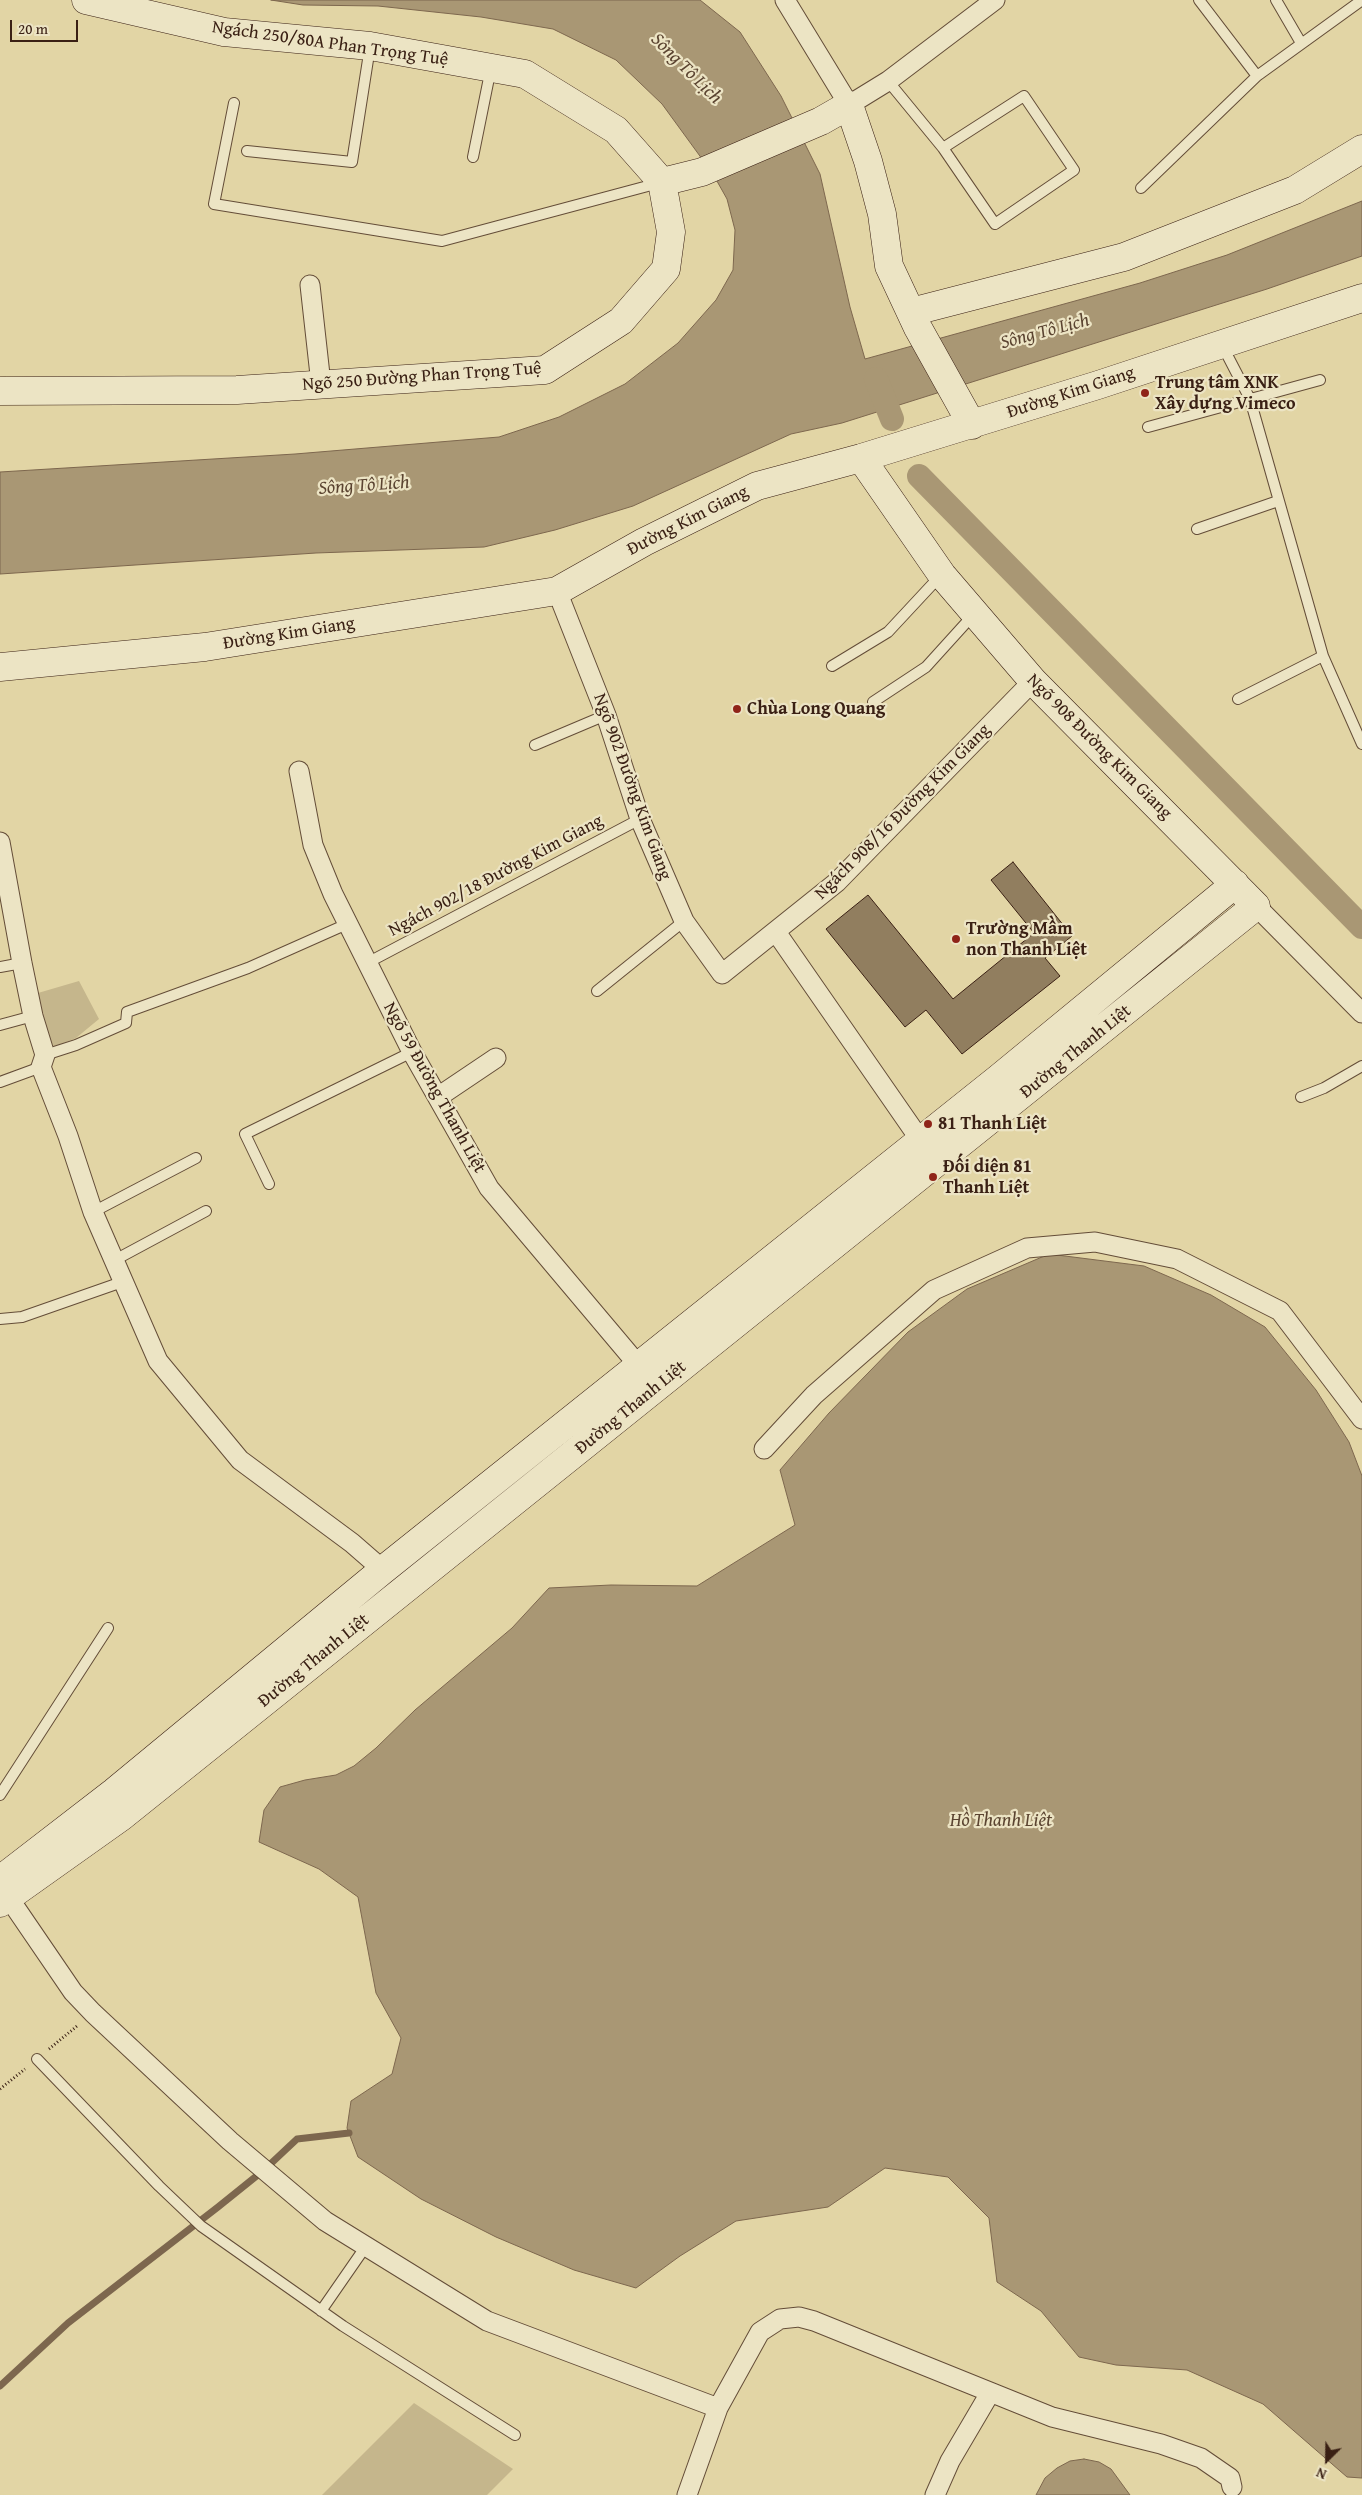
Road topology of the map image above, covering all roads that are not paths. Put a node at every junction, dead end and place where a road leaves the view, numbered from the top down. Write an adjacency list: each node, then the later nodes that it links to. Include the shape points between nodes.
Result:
1 (785, 0): 13 (street)
2 (995, 0): 11 (street)
3 (1199, 0): 10 (lane)
4 (1276, 0): 7 (lane)
5 (1362, 0): 7 (lane)
6 (98, 3): 8 (street, Ngách 250/80A Phan Trọng Tuệ, via 224,32)
7 (1301, 43): 10 (lane)
8 (370, 46): 9 (street, Ngách 250/80A Phan Trọng Tuệ); 16 (lane, via 352,162)
9 (491, 67): 17 (lane); 18 (street, Ngách 250/80A Phan Trọng Tuệ, via 525,74 616,130)
10 (1257, 76): 19 (lane)
11 (888, 81): 13 (street); 14 (lane)
12 (234, 103): 18 (lane, via 214,204 442,241)
13 (849, 105): 18 (street, via 821,121 702,172); 22 (street, via 882,214 889,266)
14 (943, 148): 14 (lane, via 1024,96 1074,170 996,224)
15 (1362, 149): 22 (street, via 1295,190 1124,257)
16 (247, 151)
17 (473, 157)
18 (662, 182): 25 (street, Ngõ 250 Đường Phan Trọng Tuệ, via 672,232 666,268 621,321 545,370)
19 (1141, 188)
20 (310, 285): 25 (street)
21 (1362, 298): 23 (street, Đường Kim Giang)
22 (914, 320): 28 (street)
23 (1222, 344): 27 (lane); 28 (street, Đường Kim Giang)
24 (1320, 380): 27 (lane)
25 (321, 384): 26 (street, Ngõ 250 Đường Phan Trọng Tuệ, via 237,390)
26 (0, 390)
27 (1250, 399): 29 (lane); 31 (lane)
28 (972, 425): 30 (street, Đường Kim Giang)
29 (1148, 427)
30 (861, 458): 33 (street, Ngõ 908 Đường Kim Giang); 34 (street, Đường Kim Giang, via 757,486 644,542)
31 (1278, 501): 32 (lane); 36 (lane)
32 (1197, 529)
33 (942, 574): 35 (street, Ngõ 908 Đường Kim Giang); 37 (lane, via 888,632)
34 (557, 591): 38 (street, Đường Kim Giang, via 205,647); 42 (street, Ngõ 902 Đường Kim Giang)
35 (975, 613): 39 (street, Ngõ 908 Đường Kim Giang); 41 (lane, via 926,667)
36 (1323, 656): 40 (lane); 43 (lane)
37 (832, 666)
38 (0, 667)
39 (1033, 681): 48 (street, Ngõ 908 Đường Kim Giang); 52 (street, Ngách 908/16 Đường Kim Giang, via 837,882)
40 (1238, 699)
41 (872, 702)
42 (606, 715): 44 (lane); 46 (street, Ngõ 902 Đường Kim Giang)
43 (1362, 744)
44 (534, 745)
45 (299, 771): 51 (street, Ngõ 59 Đường Thanh Liệt, via 313,845)
46 (640, 818): 50 (street, Ngõ 902 Đường Kim Giang); 54 (lane, Ngách 902/18 Đường Kim Giang)
47 (0, 848): 53 (street)
48 (1235, 884): 49 (street, Ngõ 908 Đường Kim Giang); 68 (street, Đường Thanh Liệt)
49 (1256, 906): 58 (street, Ngõ 908 Đường Kim Giang); 82 (street, Đường Thanh Liệt, via 121,1817)
50 (684, 921): 56 (street, Ngõ 902 Đường Kim Giang); 57 (lane)
51 (347, 924): 54 (street, Ngõ 59 Đường Thanh Liệt); 63 (lane, via 248,968 126,1012 126,1023)
52 (776, 932): 56 (street, Ngách 908/16 Đường Kim Giang); 68 (street)
53 (22, 963): 55 (lane); 59 (street)
54 (367, 963): 61 (street, Ngõ 59 Đường Thanh Liệt)
55 (0, 967)
56 (722, 974)
57 (597, 991)
58 (1362, 1013)
59 (33, 1016): 60 (lane); 63 (street)
60 (0, 1025)
61 (412, 1052): 66 (street, Ngõ 59 Đường Thanh Liệt); 70 (lane, via 245,1134)
62 (496, 1058): 66 (street)
63 (43, 1061): 65 (lane); 72 (street)
64 (1362, 1066): 67 (lane)
65 (0, 1082)
66 (438, 1097): 76 (street, Ngõ 59 Đường Thanh Liệt, via 489,1188)
67 (1301, 1097)
68 (921, 1141): 76 (street, Đường Thanh Liệt)
69 (196, 1158): 72 (lane)
70 (269, 1184)
71 (206, 1211): 73 (lane)
72 (93, 1212): 73 (street)
73 (113, 1260): 74 (street)
74 (122, 1282): 75 (lane, via 22,1317); 79 (street, via 158,1361 240,1460)
75 (0, 1319)
76 (639, 1366): 79 (street, Đường Thanh Liệt)
77 (1362, 1419): 78 (street, via 1280,1311 1177,1259 1095,1242 1026,1248 934,1290 814,1395)
78 (764, 1449)
79 (383, 1570): 82 (street, Đường Thanh Liệt, via 114,1792)
80 (108, 1628): 81 (lane)
81 (0, 1795)
82 (2, 1892): 84 (street, via 73,1992 93,2013 230,2141 325,2221)
83 (37, 2059): 85 (lane, via 201,2226)
84 (366, 2246): 85 (lane); 87 (street, via 487,2321)
85 (322, 2311): 88 (lane)
86 (990, 2392): 87 (street, via 814,2321 799,2318 780,2320 760,2332); 89 (street, via 1052,2417 1161,2444 1201,2458 1230,2478); 91 (street)
87 (718, 2408): 90 (street)
88 (515, 2435)
89 (1232, 2487)
90 (687, 2495)
91 (934, 2495)

